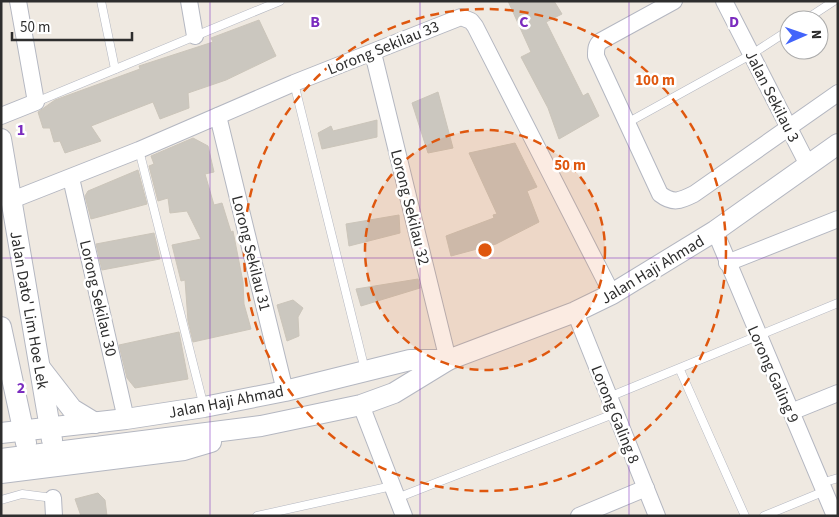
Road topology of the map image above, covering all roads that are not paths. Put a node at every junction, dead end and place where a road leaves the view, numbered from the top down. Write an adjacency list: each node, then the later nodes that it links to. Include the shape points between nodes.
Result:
1 (18, 1): 17 (street)
2 (101, 1): 14 (lane)
3 (188, 1): 10 (street)
4 (280, 1): 8 (lane)
5 (674, 1): 20 (street, via 597,45 596,56)
6 (724, 1): 13 (street, Jalan Sekilau 3)
7 (834, 1): 9 (lane)
8 (264, 4): 10 (lane)
9 (820, 10)
10 (195, 36): 14 (lane)
11 (779, 36): 13 (lane)
12 (374, 53): 15 (street, Lorong Sekilau 33); 31 (street, Lorong Sekilau 33, via 455,18 471,21); 36 (street, Lorong Sekilau 32)
13 (752, 54): 20 (lane); 21 (street, Jalan Sekilau 3)
14 (115, 69): 17 (lane)
15 (294, 83): 19 (street, Lorong Sekilau 33); 38 (lane)
16 (838, 93): 21 (street)
17 (36, 102): 18 (street)
18 (1, 116)
19 (218, 116): 24 (street, Lorong Sekilau 33); 40 (street, Lorong Sekilau 31)
20 (627, 123): 21 (street, via 660,194 673,202 694,194)
21 (788, 126): 25 (street, Jalan Sekilau 3)
22 (1, 139): 27 (street, Jalan Dato' Lim Hoe Lek)
23 (838, 144): 25 (street, Jalan Haji Ahmad)
24 (139, 150): 26 (street, Lorong Sekilau 33); 44 (lane)
25 (808, 164): 29 (street, Jalan Haji Ahmad)
26 (71, 178): 27 (street, Lorong Sekilau 33); 47 (street, Lorong Sekilau 30)
27 (12, 200): 37 (street, Jalan Dato' Lim Hoe Lek)
28 (838, 219): 30 (street)
29 (715, 231): 30 (street, Lorong Galing 9); 31 (street, Jalan Haji Ahmad)
30 (728, 263): 35 (street, Lorong Galing 9)
31 (612, 294): 33 (street, Jalan Haji Ahmad)
32 (838, 302): 35 (lane)
33 (575, 312): 36 (street, Jalan Haji Ahmad); 42 (street, Lorong Galing 8)
34 (1, 327): 51 (street, Jalan Dato' Lim Hoe Lek)
35 (757, 335): 39 (lane); 45 (street, Lorong Galing 9)
36 (448, 360): 38 (street, Jalan Haji Ahmad, via 410,360); 43 (street, Jalan Haji Ahmad, via 394,393)
37 (39, 367): 48 (street, via 72,409); 49 (street, Jalan Dato' Lim Hoe Lek)
38 (365, 370): 40 (street, Jalan Haji Ahmad)
39 (680, 370): 42 (lane); 68 (lane)
40 (285, 391): 44 (street, Jalan Haji Ahmad)
41 (838, 392): 45 (street)
42 (609, 398): 46 (street, Lorong Galing 8)
43 (362, 404): 50 (street, Jalan Haji Ahmad); 60 (street)
44 (204, 407): 47 (street, Jalan Haji Ahmad)
45 (791, 412): 58 (street, Lorong Galing 9)
46 (616, 413): 59 (street, Lorong Galing 8); 60 (lane)
47 (126, 419): 48 (street, Jalan Haji Ahmad)
48 (95, 423): 49 (street, Jalan Haji Ahmad)
49 (50, 426): 51 (street, Jalan Haji Ahmad); 53 (street, Jalan Dato' Lim Hoe Lek)
50 (260, 426): 53 (street, Jalan Haji Ahmad); 56 (street, Jalan Haji Ahmad, via 184,450)
51 (23, 430): 52 (street, Jalan Haji Ahmad); 54 (street, Jalan Dato' Lim Hoe Lek)
52 (1, 433)
53 (54, 452): 54 (street, Jalan Haji Ahmad)
54 (28, 455): 55 (street, Jalan Haji Ahmad)
55 (1, 459)
56 (1, 473)
57 (838, 478): 58 (lane)
58 (823, 487): 69 (lane); 70 (street, Lorong Galing 9)
59 (646, 488): 66 (street); 67 (street, Lorong Galing 8)
60 (395, 492): 64 (lane); 65 (street)
61 (54, 498): 62 (lane, via 22,494); 63 (street)
62 (1, 500)
63 (54, 516)
64 (257, 516)
65 (404, 516)
66 (579, 516)
67 (657, 516)
68 (745, 516)
69 (764, 516)
70 (835, 516)

